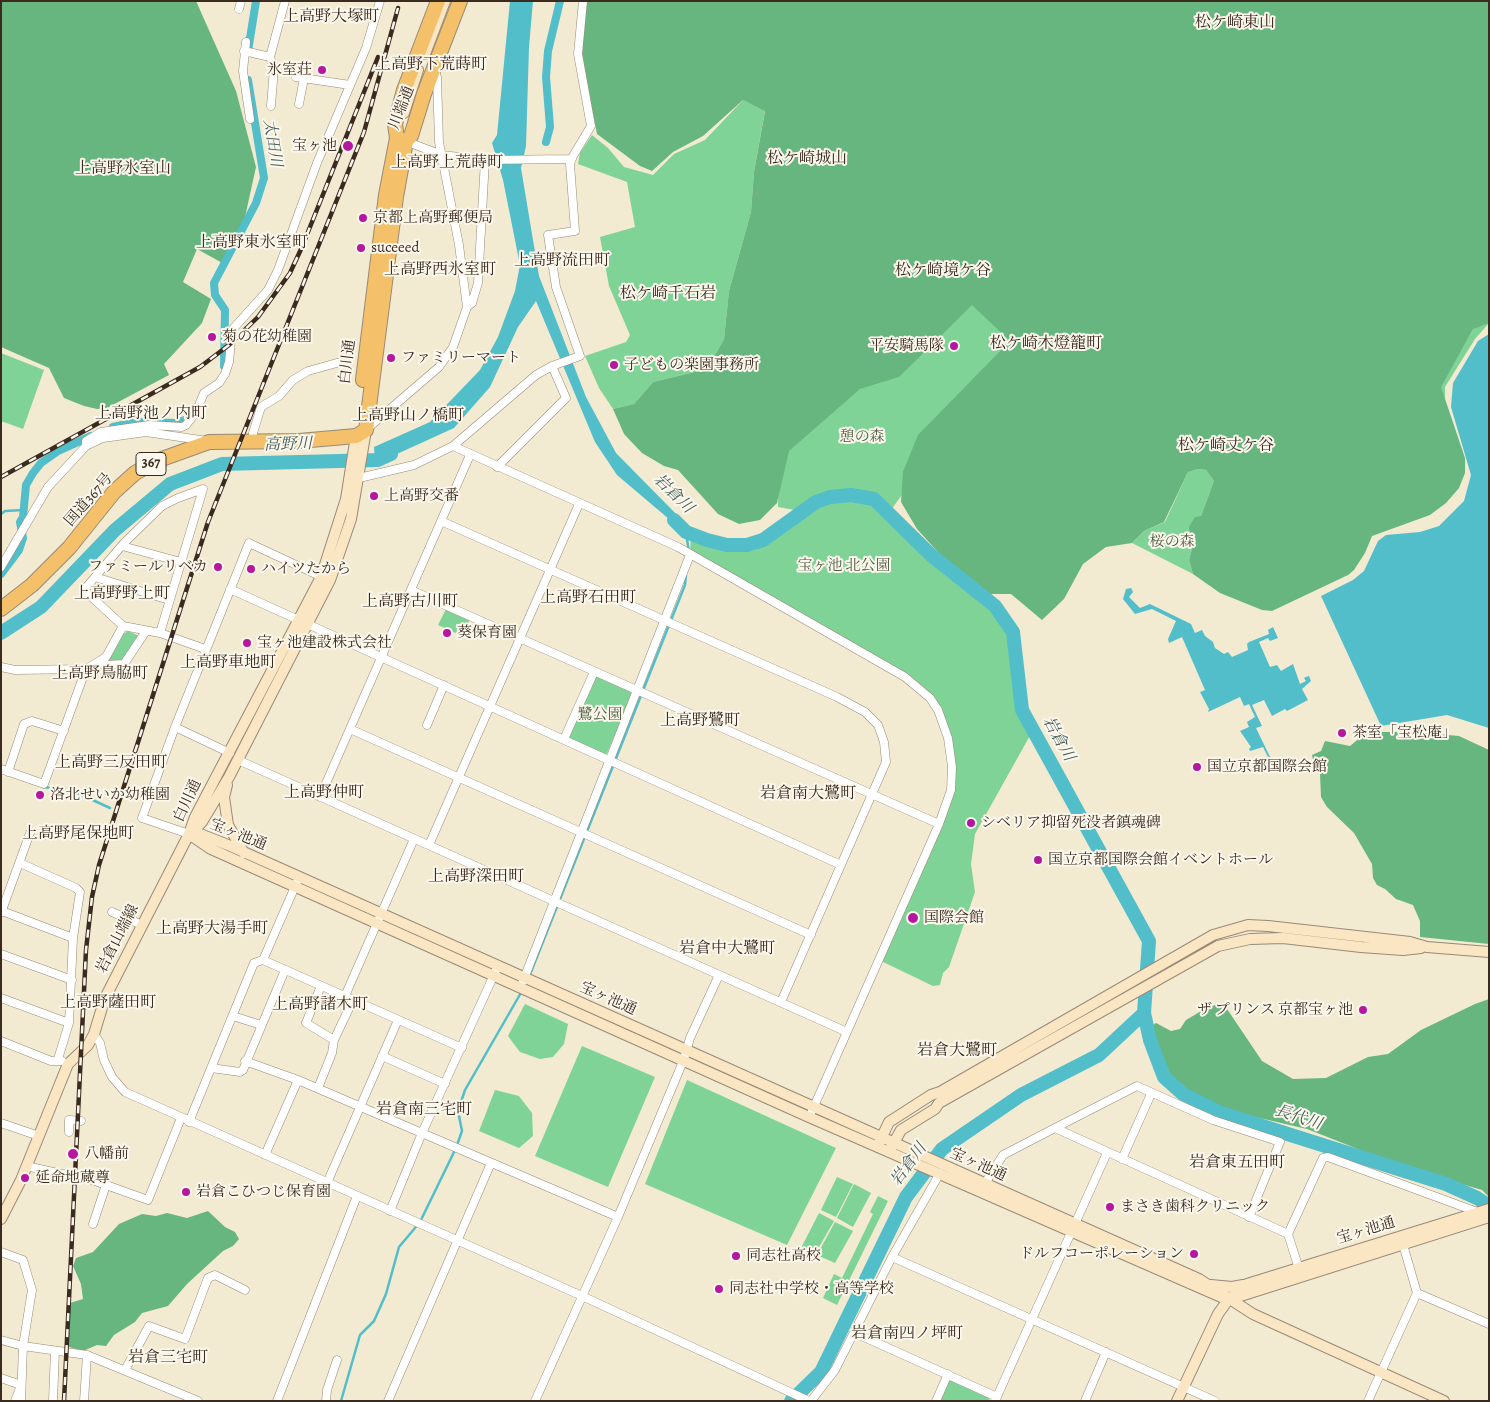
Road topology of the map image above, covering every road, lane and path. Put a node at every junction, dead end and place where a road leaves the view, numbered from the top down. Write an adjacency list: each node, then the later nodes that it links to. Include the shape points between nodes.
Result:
1 (285, 1): 10 (street)
2 (380, 1): 12 (street, via 366,48)
3 (438, 1): 16 (highway, 川端通, via 404,90 395,124)
4 (445, 1): 16 (street, 白川通, via 418,70)
5 (460, 1): 11 (highway, 川端通)
6 (583, 1): 18 (street, via 578,54 591,126)
7 (453, 2): 16 (street, 白川通)
8 (246, 42): 9 (street)
9 (244, 51): 10 (street); 15 (street, via 243,71)
10 (270, 57): 14 (street, via 274,68)
11 (434, 69): 16 (highway, 川端通, via 411,136); 17 (street)
12 (350, 85): 13 (street, via 300,77); 26 (street, via 316,163 278,270 263,295 232,330 229,362 219,383 204,393 196,412 182,427 149,425 101,432 86,441)
13 (299, 104)
14 (271, 106)
15 (250, 119)
16 (402, 140): 17 (street); 23 (highway, 白川通, via 386,195)
17 (442, 155): 19 (street); 20 (street)
18 (571, 159): 19 (street); 22 (street, via 576,231 548,235 556,287 580,356)
19 (487, 160): 20 (street, via 478,282 472,303)
20 (467, 307): 23 (street, via 453,347 439,367)
21 (344, 361): 24 (street, via 330,363 293,380 279,396 262,407)
22 (552, 366): 27 (street, via 536,375); 29 (street, via 566,398)
23 (361, 436): 24 (highway, 国道367号 / 367, via 299,441); 30 (street, 白川通)
24 (253, 440): 25 (highway, 国道367号 / 367)
25 (209, 442): 26 (street, via 146,432 103,438); 43 (highway, 国道367号 / 367, via 158,460 136,473 114,492 32,586)
26 (86, 446): 36 (street, via 48,487)
27 (453, 446): 28 (street); 30 (street, via 414,465)
28 (470, 455): 29 (street); 32 (street)
29 (497, 467): 31 (street)
30 (357, 473): 39 (street, 白川通, via 351,519)
31 (579, 504): 34 (street); 37 (street)
32 (441, 521): 37 (street); 41 (street)
33 (122, 546): 35 (street); 35 (street, via 162,506 203,489); 38 (street)
34 (690, 555): 44 (street); 71 (street, via 905,677 930,698 944,724 952,767 951,790)
35 (181, 562): 42 (street)
36 (1, 567)
37 (550, 568): 44 (street); 49 (street)
38 (95, 577): 42 (street); 46 (street, via 84,590)
39 (326, 578): 40 (street, via 249,543); 45 (street, 白川通)
40 (230, 589): 45 (street); 50 (street)
41 (411, 590): 49 (street); 51 (street)
42 (169, 600): 48 (street)
43 (1, 609)
44 (665, 621): 57 (street); 69 (street, via 837,696 865,712 878,725 886,762)
45 (304, 622): 51 (street); 64 (street, 白川通)
46 (123, 626): 47 (street); 52 (street, via 106,657)
47 (146, 631): 48 (street); 52 (street, via 124,664)
48 (160, 633): 50 (street)
49 (520, 639): 55 (street); 58 (street)
50 (205, 649): 60 (street)
51 (382, 657): 56 (street); 61 (street)
52 (98, 663): 54 (street)
53 (1, 667): 54 (street, via 15,670)
54 (86, 669): 62 (street)
55 (594, 672): 57 (street); 63 (street)
56 (444, 685): 58 (street); 59 (street)
57 (637, 691): 65 (street); 69 (street)
58 (490, 706): 63 (street); 68 (street)
59 (428, 725)
60 (175, 727): 64 (street); 74 (street, via 142,818)
61 (350, 729): 68 (street); 70 (street)
62 (64, 731): 66 (street, via 32,721 24,724); 66 (street, via 44,784)
63 (564, 739): 65 (street)
64 (234, 757): 67 (street, 白川通); 70 (street); 74 (street, 白川通, via 196,817)
65 (610, 760): 72 (street); 79 (street)
66 (4, 770)
67 (229, 777): 74 (street, 白川通, via 202,822); 77 (street, via 224,811)
68 (459, 778): 72 (street); 76 (street)
69 (872, 795): 71 (street); 79 (street)
70 (320, 797): 75 (street)
71 (939, 824): 105 (street)
72 (582, 832): 81 (street); 86 (street)
73 (30, 833): 78 (street)
74 (189, 834): 77 (street, 宝ヶ池通, via 200,834); 80 (street, 宝ヶ池通, via 211,849); 85 (street, 岩倉山端線)
75 (414, 839): 76 (street); 84 (street)
76 (429, 845): 81 (street)
77 (244, 853): 80 (street, 宝ヶ池通)
78 (20, 863): 82 (street); 87 (street, via 80,892)
79 (841, 865): 86 (street)
80 (297, 882): 84 (street, 宝ヶ池通); 91 (street)
81 (554, 901): 94 (street); 96 (street)
82 (2, 912): 87 (street)
83 (112, 912): 85 (street)
84 (379, 918): 93 (street, 宝ヶ池通); 99 (street)
85 (142, 925): 106 (street, 岩倉山端線, via 105,998)
86 (811, 935): 100 (street)
87 (73, 938): 95 (street)
88 (1427, 947): 89 (street); 129 (street, via 1410,942 1248,925 1213,935 947,1088 931,1094 889,1122); 130 (street, via 1403,950 1283,938 1250,939 1218,946 939,1103 935,1109 901,1130)
89 (1489, 952)
90 (1, 954): 95 (street)
91 (263, 960): 92 (street); 101 (street, via 254,963)
92 (285, 970): 97 (street); 104 (street)
93 (496, 970): 96 (street, 宝ヶ池通); 109 (street)
94 (719, 974): 100 (street); 110 (street)
95 (72, 980): 103 (street)
96 (523, 982): 110 (street, 宝ヶ池通)
97 (321, 986): 99 (street); 108 (street, via 306,1023)
98 (1, 998): 103 (street)
99 (349, 998): 102 (street); 108 (street)
100 (782, 1002): 105 (street)
101 (233, 1016): 104 (street); 114 (street)
102 (398, 1020): 109 (street); 111 (street)
103 (69, 1023): 113 (street)
104 (261, 1025): 112 (street)
105 (847, 1032): 120 (street)
106 (94, 1034): 113 (street, 岩倉山端線, via 88,1045); 121 (street, via 112,1077 125,1092)
107 (1, 1040): 113 (street, via 51,1061)
108 (334, 1040): 117 (street)
109 (462, 1048): 116 (street)
110 (685, 1054): 120 (street, 宝ヶ池通); 143 (street)
111 (382, 1056): 116 (street); 119 (street)
112 (245, 1061): 114 (street, via 240,1072); 115 (street)
113 (63, 1062): 128 (street, 岩倉山端線)
114 (211, 1068): 123 (street)
115 (298, 1080): 117 (street); 132 (street)
116 (445, 1084): 127 (street)
117 (318, 1088): 119 (street)
118 (1151, 1094): 125 (street, via 1137,1086); 133 (street); 144 (street, via 1213,1120 1280,1142)
119 (360, 1106): 127 (street); 137 (street)
120 (811, 1112): 129 (street, 宝ヶ池通)
121 (181, 1118): 123 (street); 138 (street, via 148,1200)
122 (81, 1121): 126 (street, via 69,1120)
123 (190, 1122): 132 (street)
124 (1, 1123): 128 (street)
125 (1054, 1128): 131 (street); 139 (street, via 1003,1155)
126 (69, 1132)
127 (422, 1133): 134 (street); 141 (street)
128 (39, 1136): 135 (street, 岩倉山端線)
129 (880, 1142): 130 (street, 宝ヶ池通)
130 (892, 1148): 136 (street, 宝ヶ池通)
131 (1107, 1153): 133 (street); 147 (street)
132 (265, 1155): 137 (street)
133 (1122, 1159): 144 (street)
134 (491, 1163): 143 (street); 150 (street)
135 (26, 1166): 138 (street, via 81,1176); 145 (street, 岩倉山端線)
136 (940, 1170): 139 (street, 宝ヶ池通); 152 (street)
137 (327, 1183): 140 (street)
138 (106, 1185): 146 (street)
139 (982, 1188): 147 (street, 宝ヶ池通)
140 (357, 1196): 141 (street); 182 (street)
141 (390, 1211): 150 (street)
142 (1486, 1213): 148 (street, via 1328,1157 1323,1158); 149 (street, 宝ヶ池通)
143 (618, 1217): 158 (street)
144 (1248, 1217): 148 (street)
145 (1, 1219)
146 (94, 1224)
147 (1073, 1229): 154 (street, 宝ヶ池通); 159 (street, 宝ヶ池通); 161 (street)
148 (1288, 1234): 153 (street)
149 (1402, 1240): 153 (street, 宝ヶ池通); 157 (street)
150 (458, 1241): 158 (street); 184 (street)
151 (1, 1252): 165 (street, via 22,1260 32,1290)
152 (892, 1257): 161 (street); 163 (street)
153 (1300, 1271): 155 (street, 宝ヶ池通)
154 (1210, 1284): 155 (street); 159 (street, 宝ヶ池通)
155 (1250, 1287): 159 (street, 宝ヶ池通); 160 (street, via 1247,1303)
156 (245, 1290): 170 (street, via 215,1275 208,1278 185,1339 149,1326)
157 (1417, 1293): 162 (street); 171 (street)
158 (582, 1296): 185 (street); 186 (street)
159 (1228, 1300): 160 (street); 175 (street, via 1218,1314)
160 (1253, 1314): 171 (street)
161 (1032, 1319): 167 (street); 176 (street)
162 (1489, 1324)
163 (855, 1334): 172 (street); 186 (street, via 836,1370)
164 (1, 1340): 165 (street)
165 (23, 1346): 166 (street); 174 (street)
166 (54, 1351): 168 (street); 179 (street)
167 (1106, 1352): 175 (street); 188 (street)
168 (87, 1355): 170 (street); 180 (street)
169 (337, 1360): 183 (street)
170 (125, 1370): 181 (street)
171 (1381, 1373): 191 (street); 192 (street)
172 (948, 1374): 176 (street); 187 (street)
173 (1, 1378): 174 (street)
174 (21, 1385): 177 (street); 178 (street)
175 (1184, 1386): 189 (street); 190 (street)
176 (996, 1399)
177 (15, 1401)
178 (21, 1401)
179 (53, 1401)
180 (84, 1401)
181 (198, 1401)
182 (278, 1401)
183 (326, 1401)
184 (388, 1401)
185 (535, 1401)
186 (810, 1401)
187 (936, 1401)
188 (1085, 1401)
189 (1177, 1401)
190 (1216, 1401)
191 (1368, 1401)
192 (1444, 1401)

